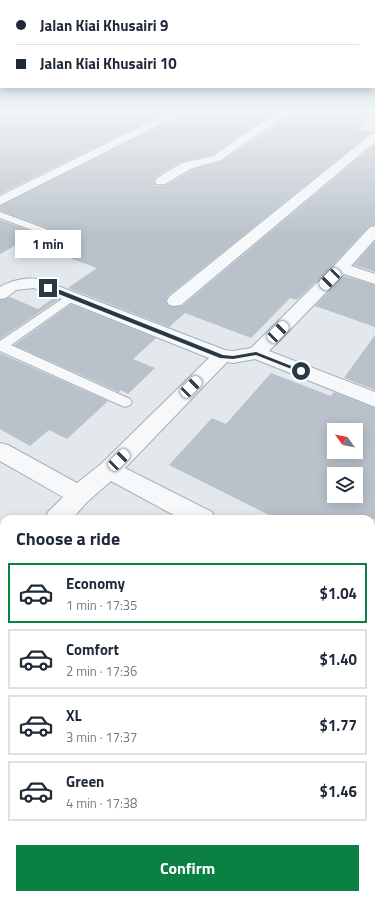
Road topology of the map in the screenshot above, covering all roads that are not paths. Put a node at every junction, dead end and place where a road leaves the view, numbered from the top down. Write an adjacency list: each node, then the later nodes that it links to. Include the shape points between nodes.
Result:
1 (96, 153): 5 (street)
2 (224, 153): 4 (street, via 217,158 186,166)
3 (354, 153): 13 (street)
4 (161, 181)
5 (0, 201)
6 (0, 215): 8 (lane)
7 (375, 230): 9 (street)
8 (43, 231)
9 (341, 268): 10 (street); 15 (street)
10 (375, 279)
11 (0, 294): 12 (street, via 12,286 36,283)
12 (72, 297): 14 (lane); 16 (street)
13 (175, 301)
14 (1, 346): 18 (lane)
15 (256, 353): 16 (street); 17 (street)
16 (222, 356): 20 (street)
17 (375, 400)
18 (125, 402)
19 (0, 451): 21 (street)
20 (109, 470): 21 (street); 23 (street)
21 (79, 496): 22 (street)
22 (61, 515)
23 (195, 515)

